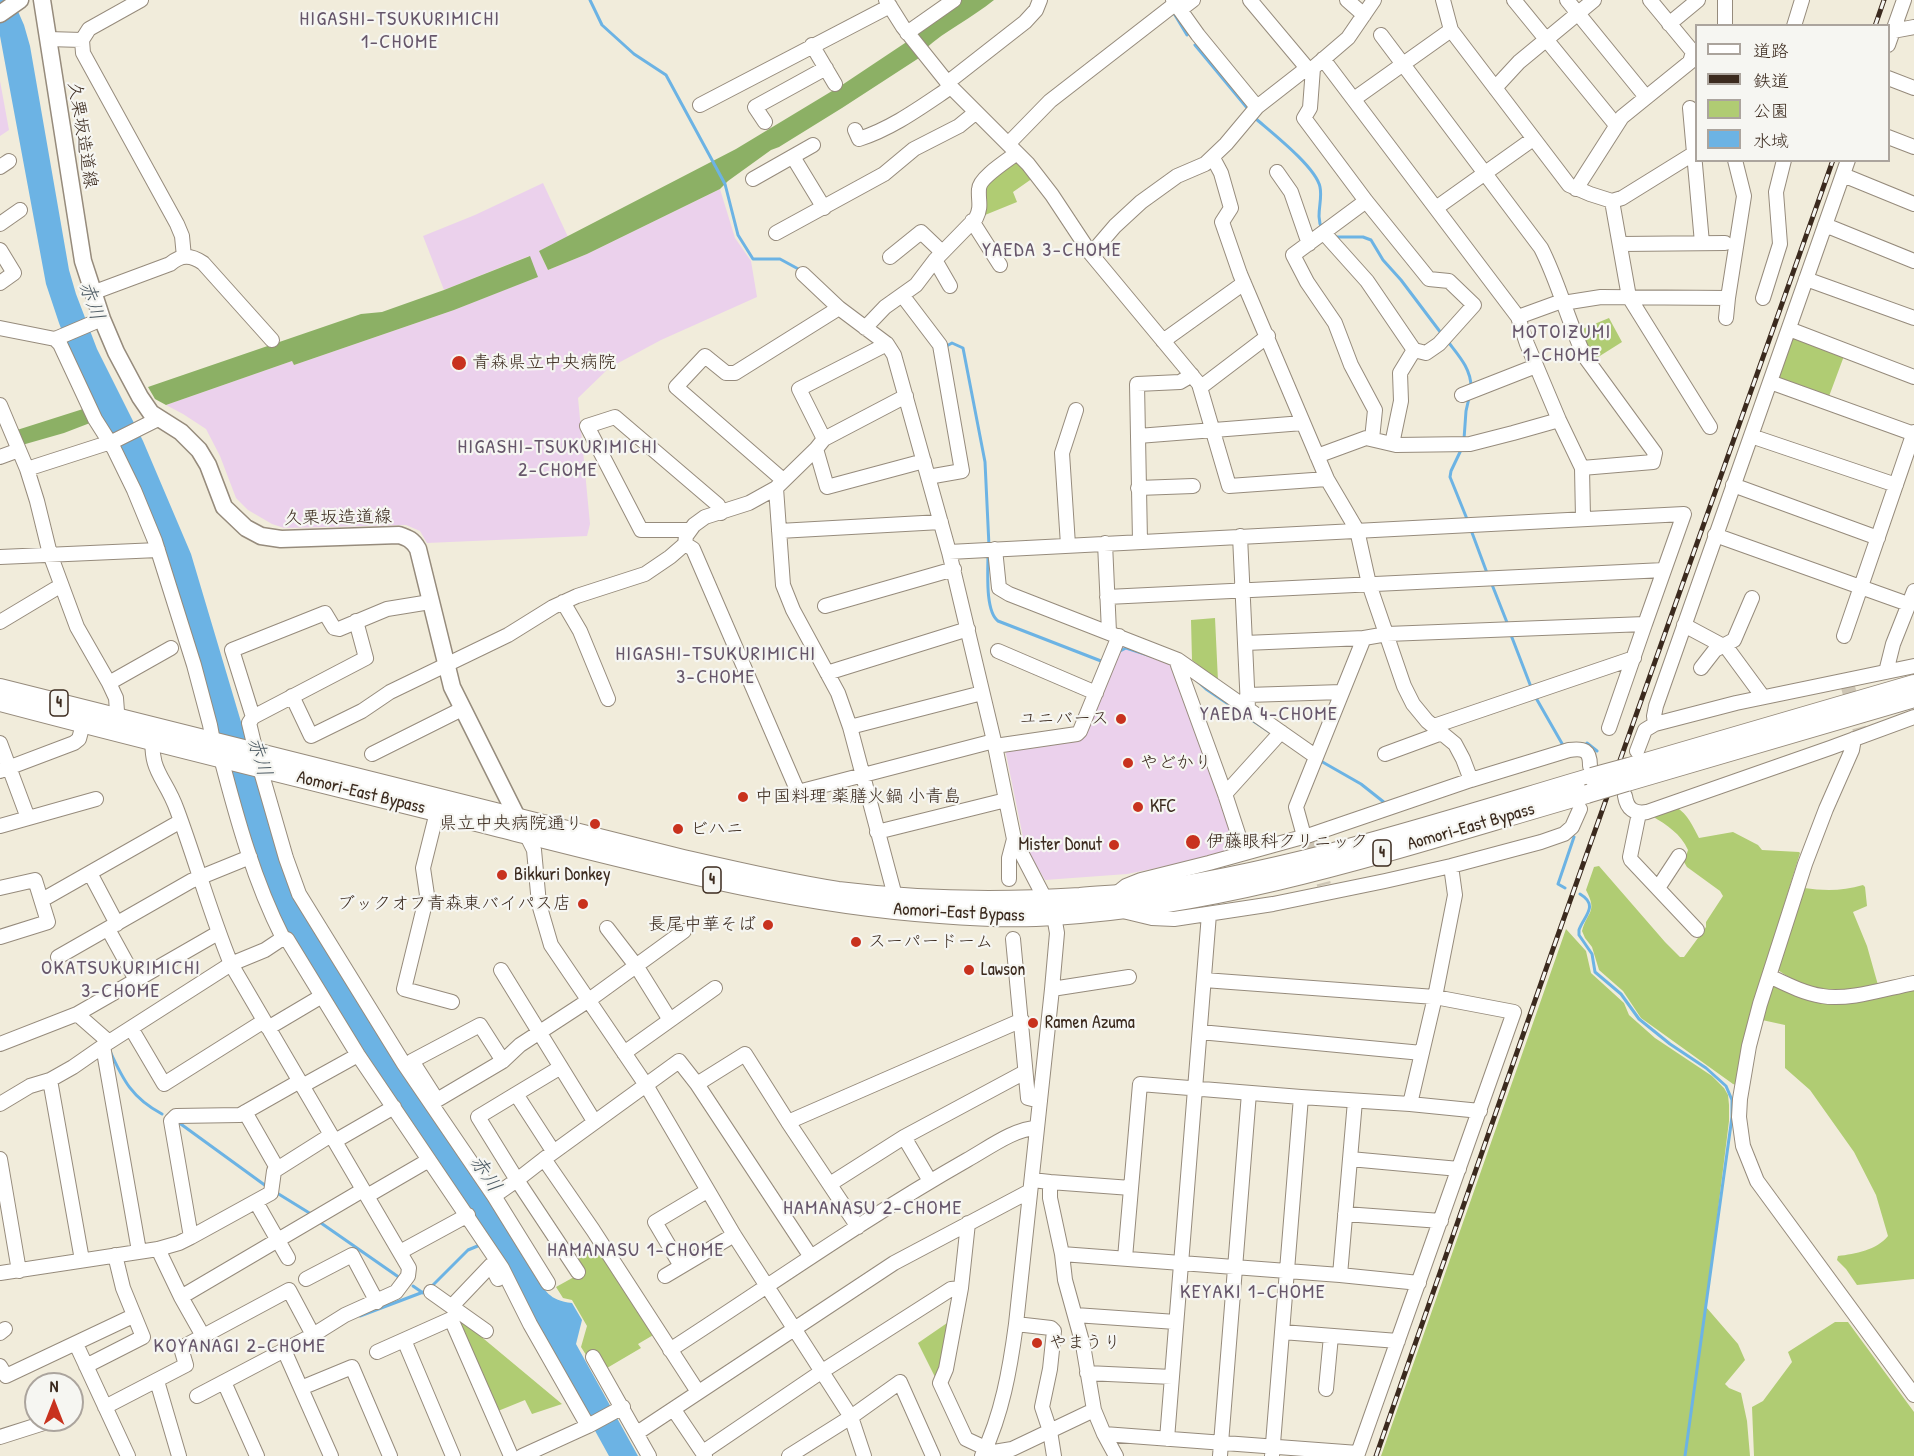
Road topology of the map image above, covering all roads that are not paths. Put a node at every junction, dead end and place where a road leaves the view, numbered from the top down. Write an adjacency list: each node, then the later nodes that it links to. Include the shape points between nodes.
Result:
1 (20, 0): 22 (main road)
2 (42, 0): 32 (main road, 久栗坂造道線)
3 (141, 0): 34 (street, via 89,29)
4 (954, 0): 30 (street)
5 (1040, 0): 42 (street, via 1025,22)
6 (1193, 0): 20 (street)
7 (1250, 0): 38 (street)
8 (1347, 0): 23 (street)
9 (1374, 0): 23 (street)
10 (1443, 0): 28 (street)
11 (1514, 0): 35 (street)
12 (1567, 0): 21 (street)
13 (1594, 0): 21 (street)
14 (1650, 0): 24 (street)
15 (1698, 0): 24 (street)
16 (1725, 0): 25 (street)
17 (1802, 0): 26 (street)
18 (1904, 0): 29 (street)
19 (888, 2): 30 (street); 36 (street)
20 (1176, 5): 48 (street); 58 (street, via 1050,101)
21 (1577, 13): 35 (street); 45 (street)
22 (0, 14)
23 (1364, 15): 38 (street, via 1348,38)
24 (1669, 24): 45 (street, via 1693,52 1690,62)
25 (1725, 24)
26 (1795, 24)
27 (1914, 27): 29 (street)
28 (1451, 30): 37 (street); 43 (street)
29 (1893, 30): 33 (street)
30 (907, 33): 42 (street)
31 (1382, 34): 37 (street)
32 (48, 39): 34 (street); 97 (main road, 久栗坂造道線, via 76,221)
33 (1890, 39)
34 (82, 40): 88 (street, via 82,53 177,224)
35 (1545, 40): 43 (street); 52 (street)
36 (813, 45): 39 (street); 47 (street)
37 (1404, 63): 46 (street); 66 (street)
38 (1314, 65): 46 (street); 48 (street); 70 (street, via 1310,108 1304,118)
39 (826, 68): 41 (street); 51 (street, via 755,106)
40 (1890, 79): 44 (street)
41 (835, 84)
42 (949, 85): 50 (street); 53 (street, via 903,120 875,134 859,139)
43 (1495, 88): 55 (street)
44 (1914, 88)
45 (1646, 97): 52 (street)
46 (1354, 99): 74 (street)
47 (700, 105)
48 (1257, 107): 61 (street)
49 (1690, 108): 59 (street)
50 (975, 113): 58 (street); 73 (street, via 914,149 884,174)
51 (765, 122)
52 (1616, 125): 69 (street)
53 (855, 130)
54 (1890, 138): 57 (street)
55 (1533, 139): 66 (street); 69 (street)
56 (813, 145): 60 (street)
57 (1914, 147)
58 (1013, 148): 76 (street, via 979,186 980,209); 86 (street, via 1052,195)
59 (1694, 154): 71 (street); 81 (street)
60 (793, 157): 68 (street); 73 (street)
61 (1213, 158): 86 (street, via 1141,202); 95 (street, via 1231,208 1222,222)
62 (1736, 162): 100 (street, via 1744,196)
63 (1784, 162): 101 (street, via 1776,192 1780,244)
64 (1847, 162): 67 (street)
65 (1277, 172): 83 (street, via 1291,192)
66 (1484, 172): 74 (street); 102 (street, via 1541,248)
67 (1843, 176): 72 (street); 78 (street)
68 (753, 179)
69 (1576, 189): 71 (street)
70 (1366, 201): 80 (street); 116 (street, via 1429,279 1449,281 1474,305 1426,354)
71 (1612, 201): 84 (street)
72 (1914, 204)
73 (824, 208): 79 (street)
74 (1436, 208): 104 (street)
75 (20, 210): 77 (street)
76 (972, 221): 87 (street); 91 (street)
77 (0, 224)
78 (1825, 225): 90 (street); 93 (street)
79 (776, 233)
80 (1323, 233): 83 (street); 116 (street, via 1367,281)
81 (1702, 243): 82 (street); 84 (street)
82 (1725, 243)
83 (1310, 244): 134 (street, via 1293,255 1335,323 1351,365 1375,410)
84 (1621, 244): 99 (street)
85 (0, 250): 94 (street, via 14,273)
86 (1091, 254): 114 (street)
87 (938, 256): 89 (street, via 921,232); 96 (street); 98 (street, via 916,285)
88 (184, 257): 97 (street); 113 (street, via 192,256 203,263)
89 (890, 257)
90 (1914, 261)
91 (1000, 265)
92 (803, 274): 103 (street)
93 (1806, 279): 106 (street); 110 (street)
94 (0, 283)
95 (1244, 283): 111 (street); 114 (street)
96 (950, 286)
97 (92, 292): 107 (main road, 久栗坂造道線)
98 (902, 295): 109 (street); 144 (street, via 940,345 962,471)
99 (1629, 297): 100 (street); 102 (street); 129 (street)
100 (1728, 298): 105 (street)
101 (1763, 298)
102 (1563, 302): 104 (street); 142 (street, via 1585,357 1655,453 1653,462)
103 (839, 308): 109 (street); 146 (street, via 735,373 726,373 705,356 676,387)
104 (1518, 317): 117 (street)
105 (1726, 318)
106 (1914, 318)
107 (95, 322): 112 (street); 126 (main road, 久栗坂造道線, via 116,351 140,398)
108 (0, 328): 112 (street)
109 (864, 328): 115 (street)
110 (1789, 328): 119 (street); 120 (street)
111 (1268, 336): 121 (street); 128 (street)
112 (57, 338): 135 (street, via 95,419)
113 (272, 340)
114 (1163, 341): 118 (street)
115 (887, 344): 123 (street); 136 (street, via 799,389)
116 (1414, 350): 137 (street, via 1400,373 1401,401)
117 (1536, 366): 122 (street); 127 (street)
118 (1192, 375): 121 (street); 132 (street, via 1180,382 1137,384)
119 (1914, 378)
120 (1770, 382): 131 (street); 133 (street)
121 (1201, 387): 130 (street)
122 (1462, 394)
123 (906, 396): 136 (street); 141 (street)
124 (0, 405): 138 (street)
125 (1076, 410): 163 (street, via 1062,453)
126 (158, 419): 135 (street); 178 (main road, 久栗坂造道線, via 181,432 199,450 224,507 246,528 261,536 281,539 399,535 408,538 418,549)
127 (1559, 420): 137 (street, via 1470,444); 142 (street)
128 (1303, 423): 130 (street); 139 (street)
129 (1710, 427)
130 (1213, 430): 132 (street); 145 (street, via 1229,486)
131 (1914, 434): 148 (street)
132 (1138, 436): 150 (street)
133 (1751, 436): 147 (street); 148 (street)
134 (1372, 439): 137 (street); 139 (street)
135 (111, 442): 143 (street); 165 (street)
136 (820, 444): 141 (street, via 827,487); 146 (street)
137 (1392, 444)
138 (19, 450): 140 (street); 143 (street)
139 (1317, 456): 145 (street)
140 (0, 457)
141 (924, 461): 144 (street)
142 (1582, 468): 152 (street)
143 (27, 469): 167 (street)
144 (928, 477): 153 (street)
145 (1328, 479): 155 (street)
146 (779, 484): 151 (street, via 749,503); 156 (street)
147 (1733, 485): 157 (street); 159 (street)
148 (1896, 485): 159 (street)
149 (1193, 486): 150 (street)
150 (1138, 488): 160 (street)
151 (721, 513): 154 (street, via 705,518); 154 (street, via 718,505 615,417 587,426 641,530)
152 (1583, 518): 155 (street); 170 (street, via 1684,514)
153 (941, 522): 156 (street); 166 (street)
154 (690, 530): 162 (street)
155 (1357, 530): 158 (street); 171 (street)
156 (779, 531): 201 (street, via 783,585)
157 (1716, 535): 173 (street); 185 (street)
158 (1240, 536): 160 (street); 174 (street)
159 (1878, 537): 173 (street)
160 (1140, 541): 161 (street)
161 (1105, 543): 163 (street); 176 (street)
162 (685, 544): 179 (street, via 645,574); 235 (street, via 693,549 798,792)
163 (1068, 545): 164 (street)
164 (995, 549): 166 (street); 187 (street, via 999,588)
165 (158, 550): 167 (street); 226 (street)
166 (950, 552): 169 (street)
167 (50, 554): 168 (street); 172 (street)
168 (0, 557)
169 (954, 569): 181 (street); 186 (street)
170 (1664, 570): 171 (street); 184 (street)
171 (1369, 584): 174 (street); 188 (street)
172 (60, 586): 183 (street); 202 (street, via 77,627)
173 (1861, 587): 180 (street); 189 (street)
174 (1241, 591): 176 (street); 191 (street)
175 (1914, 591): 180 (street)
176 (1107, 597): 187 (street)
177 (1752, 598): 192 (street, via 1734,640)
178 (430, 602): 182 (street, via 387,609); 197 (main road, 久栗坂造道線)
179 (563, 602): 197 (street); 211 (street, via 580,630)
180 (1908, 604): 200 (street)
181 (825, 606)
182 (356, 621): 208 (street, via 366,658); 215 (street, via 334,628 325,613 232,650)
183 (0, 622)
184 (1645, 624): 188 (street); 195 (street)
185 (1684, 625): 192 (street); 218 (street, via 1656,706)
186 (968, 629): 201 (street); 206 (street)
187 (1114, 634): 196 (street); 207 (street)
188 (1387, 634): 190 (street); 222 (street, via 1413,704)
189 (1844, 636)
190 (1364, 638): 191 (street); 205 (street)
191 (1245, 643): 213 (street)
192 (1722, 645): 199 (street); 209 (street)
193 (171, 648): 202 (street)
194 (998, 651): 207 (street)
195 (1634, 658): 221 (street); 222 (street)
196 (1178, 660): 213 (street); 239 (street)
197 (446, 665): 208 (street, via 311,736); 214 (main road, 久栗坂造道線)
198 (1914, 666): 200 (street)
199 (1701, 668)
200 (1886, 672): 209 (street)
201 (827, 673): 220 (street)
202 (109, 683): 219 (street, via 117,702)
203 (1914, 684): 236 (highway, Aomori-East Bypass / 4)
204 (0, 688): 219 (highway, Aomori-East Bypass / 4)
205 (1342, 692): 213 (street); 231 (street)
206 (982, 693): 220 (street); 228 (street)
207 (1096, 693): 228 (street, via 1077,734)
208 (292, 696): 215 (street)
209 (1763, 697): 218 (street)
210 (1914, 698): 236 (highway, Aomori-East Bypass / 4)
211 (608, 699)
212 (0, 702): 217 (highway, Aomori-East Bypass / 4)
213 (1248, 702): 223 (street)
214 (462, 709): 229 (street); 244 (main road, 久栗坂造道線)
215 (253, 717): 233 (street, via 249,723)
216 (1914, 717): 225 (street)
217 (84, 724): 219 (highway, Aomori-East Bypass / 4); 234 (street, via 74,743)
218 (1655, 724): 236 (street, via 1645,730)
219 (118, 725): 224 (highway, Aomori-East Bypass / 4)
220 (850, 727): 235 (street)
221 (1609, 728)
222 (1438, 729): 230 (street); 237 (street, via 1455,744)
223 (1281, 732): 231 (street); 239 (street)
224 (153, 734): 226 (highway, Aomori-East Bypass / 4); 232 (highway, Aomori-East Bypass / 4); 246 (street, via 154,765)
225 (1859, 735): 243 (street); 279 (street, via 1814,839)
226 (213, 741): 233 (highway, Aomori-East Bypass / 4)
227 (0, 743): 234 (street)
228 (994, 743): 235 (street); 241 (street)
229 (372, 754)
230 (1385, 754)
231 (1316, 756): 250 (street, via 1296,807)
232 (222, 758): 233 (highway, Aomori-East Bypass / 4); 254 (street)
233 (258, 760): 242 (highway, Aomori-East Bypass / 4); 244 (highway, Aomori-East Bypass / 4); 339 (street, via 299,894 404,1064)
234 (5, 769): 245 (street)
235 (863, 774): 248 (street)
236 (1630, 774): 238 (highway, Aomori-East Bypass / 4, bridge); 243 (street, via 1630,808)
237 (1470, 780): 238 (street, via 1580,749 1590,757); 250 (street)
238 (1587, 787): 255 (street, via 1572,827 1564,834); 264 (highway, Aomori-East Bypass / 4)
239 (1225, 794): 252 (street)
240 (96, 800): 245 (street)
241 (1006, 800): 248 (street); 251 (street)
242 (437, 812): 249 (highway, Aomori-East Bypass / 4); 289 (street, via 423,868 427,895 404,990)
243 (1639, 813): 260 (street, via 1630,857)
244 (517, 817): 249 (main road, 久栗坂造道線); 261 (highway, Aomori-East Bypass / 4, via 761,877 838,891)
245 (28, 818): 247 (street)
246 (181, 821): 256 (street); 257 (street)
247 (0, 826)
248 (877, 832): 261 (street)
249 (526, 834): 266 (highway, Aomori-East Bypass / 4, via 696,876 839,903 905,912); 288 (street, via 534,850 539,904 551,945)
250 (1309, 838): 252 (street)
251 (1014, 840): 258 (street); 262 (street)
252 (1244, 852): 264 (street, via 1126,886)
253 (1679, 856): 260 (street)
254 (250, 857): 257 (street); 273 (street, via 267,908)
255 (1451, 866): 265 (street); 287 (street, via 1455,895)
256 (90, 873): 263 (street); 267 (street)
257 (199, 878): 267 (street); 271 (street)
258 (1009, 879)
259 (0, 888): 263 (street, via 33,879)
260 (1658, 888): 269 (street)
261 (895, 896): 262 (highway, Aomori-East Bypass / 4)
262 (1046, 899): 264 (highway, Aomori-East Bypass / 4); 266 (street)
263 (42, 900): 272 (street, via 47,923)
264 (1118, 903): 265 (street, via 1164,920); 266 (highway, Aomori-East Bypass / 4)
265 (1209, 914): 282 (street)
266 (1054, 916): 285 (street, via 1057,933)
267 (112, 926): 275 (street); 281 (street)
268 (607, 928): 277 (street)
269 (1697, 930)
270 (684, 931): 277 (street)
271 (218, 933): 276 (street); 281 (street)
272 (0, 937)
273 (283, 938): 276 (street); 286 (street)
274 (1013, 939): 292 (street)
275 (58, 957)
276 (231, 964): 293 (street); 294 (street)
277 (637, 967): 288 (street); 291 (street)
278 (501, 970): 295 (street)
279 (1769, 976): 283 (street, via 1799,990 1829,997); 404 (street, via 1752,1035 1740,1099 1741,1136 1748,1160 1771,1202)
280 (1129, 977): 285 (street)
281 (136, 980): 290 (street)
282 (1204, 980): 287 (street); 296 (street)
283 (1914, 982)
284 (715, 988): 291 (street)
285 (1052, 988): 313 (street)
286 (322, 996): 293 (street); 301 (street)
287 (1435, 998): 300 (street); 319 (street, via 1514,1012)
288 (589, 1000): 295 (street); 299 (street)
289 (452, 1002)
290 (77, 1014): 297 (street); 298 (street)
291 (670, 1020): 299 (street)
292 (1022, 1020): 304 (street); 321 (street)
293 (266, 1024): 294 (street, via 164,1084); 306 (street)
294 (131, 1028): 298 (street)
295 (540, 1032): 302 (street); 303 (street)
296 (1200, 1032): 300 (street); 309 (street)
297 (0, 1044)
298 (106, 1044): 305 (street); 350 (street)
299 (624, 1053): 308 (street)
300 (1422, 1053): 316 (street)
301 (358, 1055): 306 (street); 317 (street)
302 (503, 1061): 302 (street, via 437,1100 412,1061 480,1026)
303 (561, 1067): 311 (street); 320 (street)
304 (1025, 1072): 313 (street, via 1028,1098); 323 (street)
305 (50, 1080): 315 (street, via 30,1086); 357 (street)
306 (301, 1083): 318 (street); 324 (street)
307 (697, 1084): 308 (street, via 679,1060); 321 (street, via 745,1054); 354 (street)
308 (646, 1085): 320 (street); 337 (street)
309 (1194, 1088): 310 (street); 336 (street, via 1140,1084); 358 (street)
310 (1249, 1093): 312 (street); 360 (street)
311 (516, 1094): 325 (street); 331 (street, via 478,1117)
312 (1301, 1097): 314 (street); 362 (street)
313 (1040, 1101): 322 (street)
314 (1355, 1101): 316 (street); 327 (street)
315 (0, 1104)
316 (1410, 1104): 319 (street)
317 (394, 1107): 324 (street); 328 (street)
318 (246, 1112): 329 (street); 347 (street, via 176,1116 171,1121)
319 (1480, 1112): 330 (street)
320 (594, 1121): 325 (street)
321 (788, 1122): 334 (street)
322 (1037, 1128): 332 (street, via 1013,1135); 335 (street)
323 (904, 1137): 332 (street); 334 (street)
324 (333, 1138): 329 (street); 338 (street)
325 (549, 1155): 331 (street); 391 (street)
326 (0, 1159): 361 (street)
327 (1350, 1159): 330 (street); 341 (street)
328 (429, 1160): 338 (street); 342 (street)
329 (277, 1168): 340 (street, via 271,1193)
330 (1459, 1169): 343 (street)
331 (517, 1180): 339 (street); 363 (street)
332 (930, 1181): 345 (street)
333 (1050, 1182): 335 (street); 336 (street); 352 (street)
334 (830, 1184): 345 (street)
335 (1031, 1186): 344 (street); 380 (street)
336 (1131, 1188): 356 (street)
337 (707, 1191): 346 (street); 359 (street, via 655,1222)
338 (365, 1193): 348 (street); 351 (street)
339 (494, 1196): 368 (street)
340 (256, 1202): 347 (street); 348 (street)
341 (1345, 1214): 343 (street); 365 (street)
342 (468, 1215): 351 (street); 379 (street, via 502,1268)
343 (1441, 1221): 369 (street)
344 (968, 1223): 371 (street); 381 (street, via 894,1263)
345 (858, 1227): 354 (street)
346 (734, 1235): 359 (street); 370 (street)
347 (191, 1237): 349 (street)
348 (278, 1241): 355 (street); 373 (street)
349 (158, 1249): 350 (street); 373 (street)
350 (139, 1251): 353 (street)
351 (400, 1252): 374 (street, via 409,1268 408,1276 396,1292)
352 (1062, 1254): 356 (street); 376 (street)
353 (115, 1255): 357 (street); 377 (street)
354 (811, 1257): 370 (street)
355 (288, 1258)
356 (1125, 1258): 358 (street)
357 (82, 1260): 361 (street)
358 (1181, 1263): 360 (street); 378 (street)
359 (681, 1266): 366 (street)
360 (1234, 1267): 362 (street); 418 (street)
361 (20, 1271): 364 (street)
362 (1287, 1271): 365 (street); 383 (street)
363 (578, 1272)
364 (0, 1273)
365 (1340, 1275): 369 (street)
366 (665, 1276)
367 (306, 1279): 374 (street, via 352,1255)
368 (548, 1282)
369 (1419, 1282): 388 (street)
370 (767, 1287): 381 (street); 391 (street)
371 (961, 1288): 396 (street, via 951,1289); 420 (street, via 940,1383 966,1439)
372 (431, 1292): 375 (street)
373 (181, 1297): 385 (street)
374 (377, 1302): 384 (street, via 345,1315)
375 (452, 1306): 379 (street, via 491,1265 524,1327); 382 (street)
376 (1075, 1315): 378 (street); 397 (street)
377 (133, 1316): 389 (street); 395 (street, via 143,1337)
378 (1176, 1322): 398 (street)
379 (530, 1324): 411 (street)
380 (1016, 1324): 413 (street, via 1054,1331 1042,1407); 420 (street, via 1003,1395)
381 (794, 1329): 396 (street); 403 (street)
382 (486, 1330)
383 (1282, 1332): 386 (street); 419 (street)
384 (313, 1335): 385 (street, via 289,1290); 390 (street)
385 (203, 1336): 399 (street, via 181,1348 186,1365)
386 (1330, 1336): 388 (street); 402 (street)
387 (404, 1340): 392 (street); 428 (street); 429 (street, via 451,1319)
388 (1398, 1341): 422 (street)
389 (76, 1344): 394 (street, via 6,1376); 395 (street)
390 (284, 1350): 400 (street); 401 (street)
391 (670, 1350): 403 (street)
392 (377, 1352)
393 (593, 1357): 407 (street)
394 (0, 1366)
395 (86, 1366): 406 (street)
396 (821, 1372): 410 (street); 421 (street)
397 (1087, 1373): 398 (street); 409 (street)
398 (1172, 1377): 417 (street)
399 (157, 1381): 406 (street); 424 (street)
400 (224, 1382): 405 (street); 425 (street)
401 (301, 1388): 426 (street); 427 (street, via 352,1367)
402 (1326, 1389)
403 (698, 1392): 408 (street)
404 (1914, 1395)
405 (197, 1396)
406 (105, 1407): 423 (street)
407 (620, 1409): 411 (street); 414 (street)
408 (674, 1410): 414 (street); 421 (street)
409 (1094, 1410): 413 (street); 415 (street)
410 (851, 1417): 432 (street); 433 (street); 434 (street, via 900,1382)
411 (589, 1426): 430 (street)
412 (24, 1429): 416 (street)
413 (1050, 1431): 420 (street, via 1012,1449); 435 (street)
414 (637, 1433): 431 (street)
415 (1104, 1434): 417 (street); 436 (street)
416 (0, 1437)
417 (1167, 1438): 418 (street)
418 (1220, 1449): 419 (street)
419 (1272, 1451): 422 (street)
420 (984, 1452)
421 (704, 1454)
422 (1357, 1455)
423 (128, 1456)
424 (179, 1456)
425 (257, 1456)
426 (331, 1456)
427 (390, 1456)
428 (453, 1456)
429 (511, 1456)
430 (522, 1456)
431 (649, 1456)
432 (789, 1456)
433 (864, 1456)
434 (933, 1456)
435 (1054, 1456)
436 (1116, 1456)

